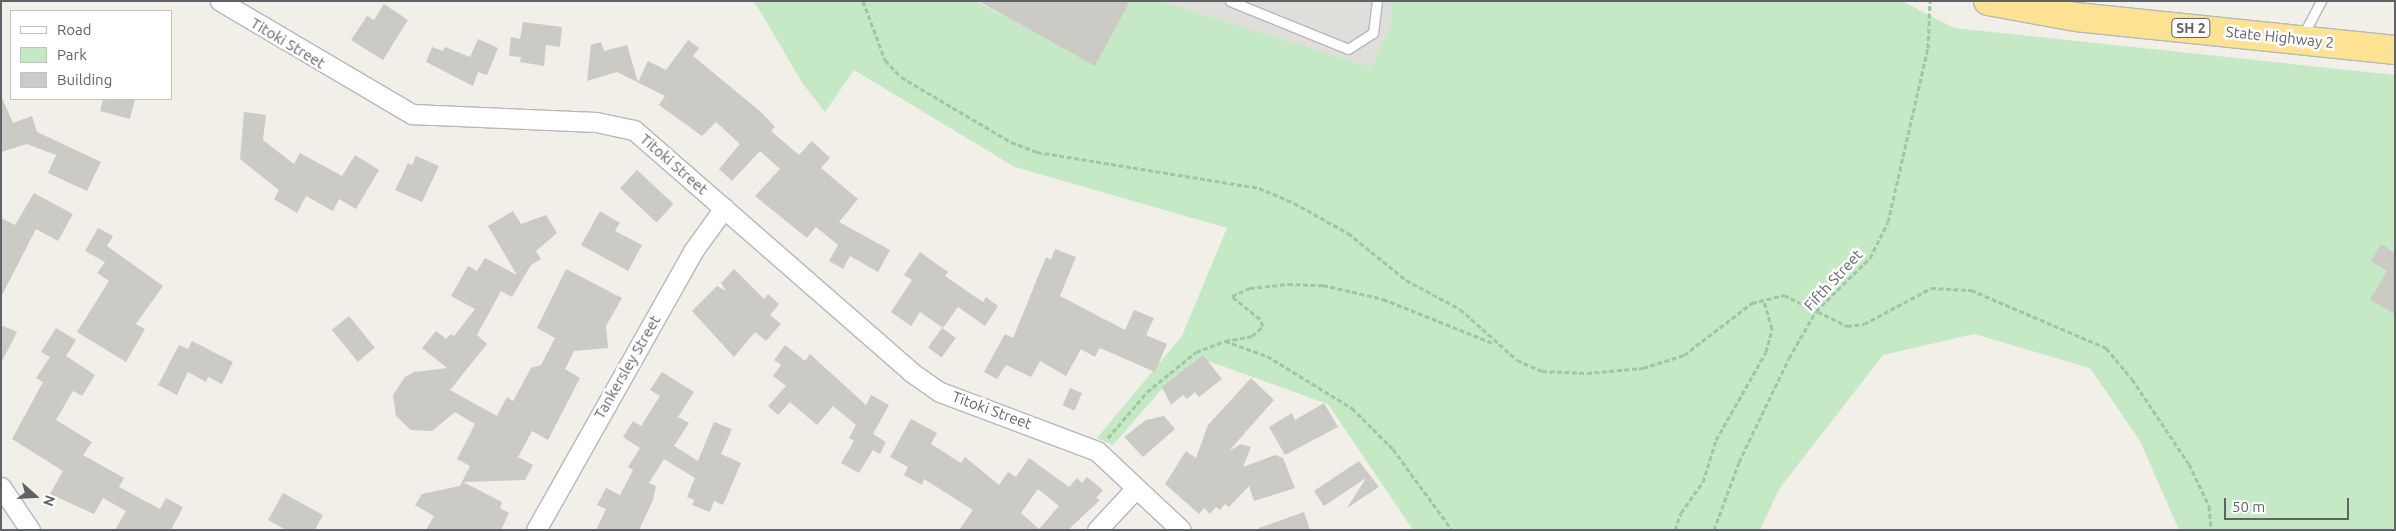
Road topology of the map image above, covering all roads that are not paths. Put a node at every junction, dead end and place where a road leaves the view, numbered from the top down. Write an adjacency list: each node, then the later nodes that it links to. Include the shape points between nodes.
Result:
1 (220, 1): 8 (street, Titoki Street, via 412,114 596,122 634,130)
2 (1230, 1): 3 (lane, via 1348,49 1373,33)
3 (1377, 1)
4 (1988, 1): 6 (highway, State Highway 2 / SH 2, via 2076,17)
5 (2321, 1): 6 (lane)
6 (2301, 39): 7 (highway, State Highway 2 / SH 2)
7 (2395, 50)
8 (724, 208): 10 (street, Titoki Street, via 878,344 933,387 1097,451); 12 (street, Tankersley Street, via 688,259)
9 (1, 487): 11 (street)
10 (1136, 488): 13 (street); 14 (street, Titoki Street)
11 (30, 530)
12 (536, 530)
13 (1097, 530)
14 (1181, 530)

